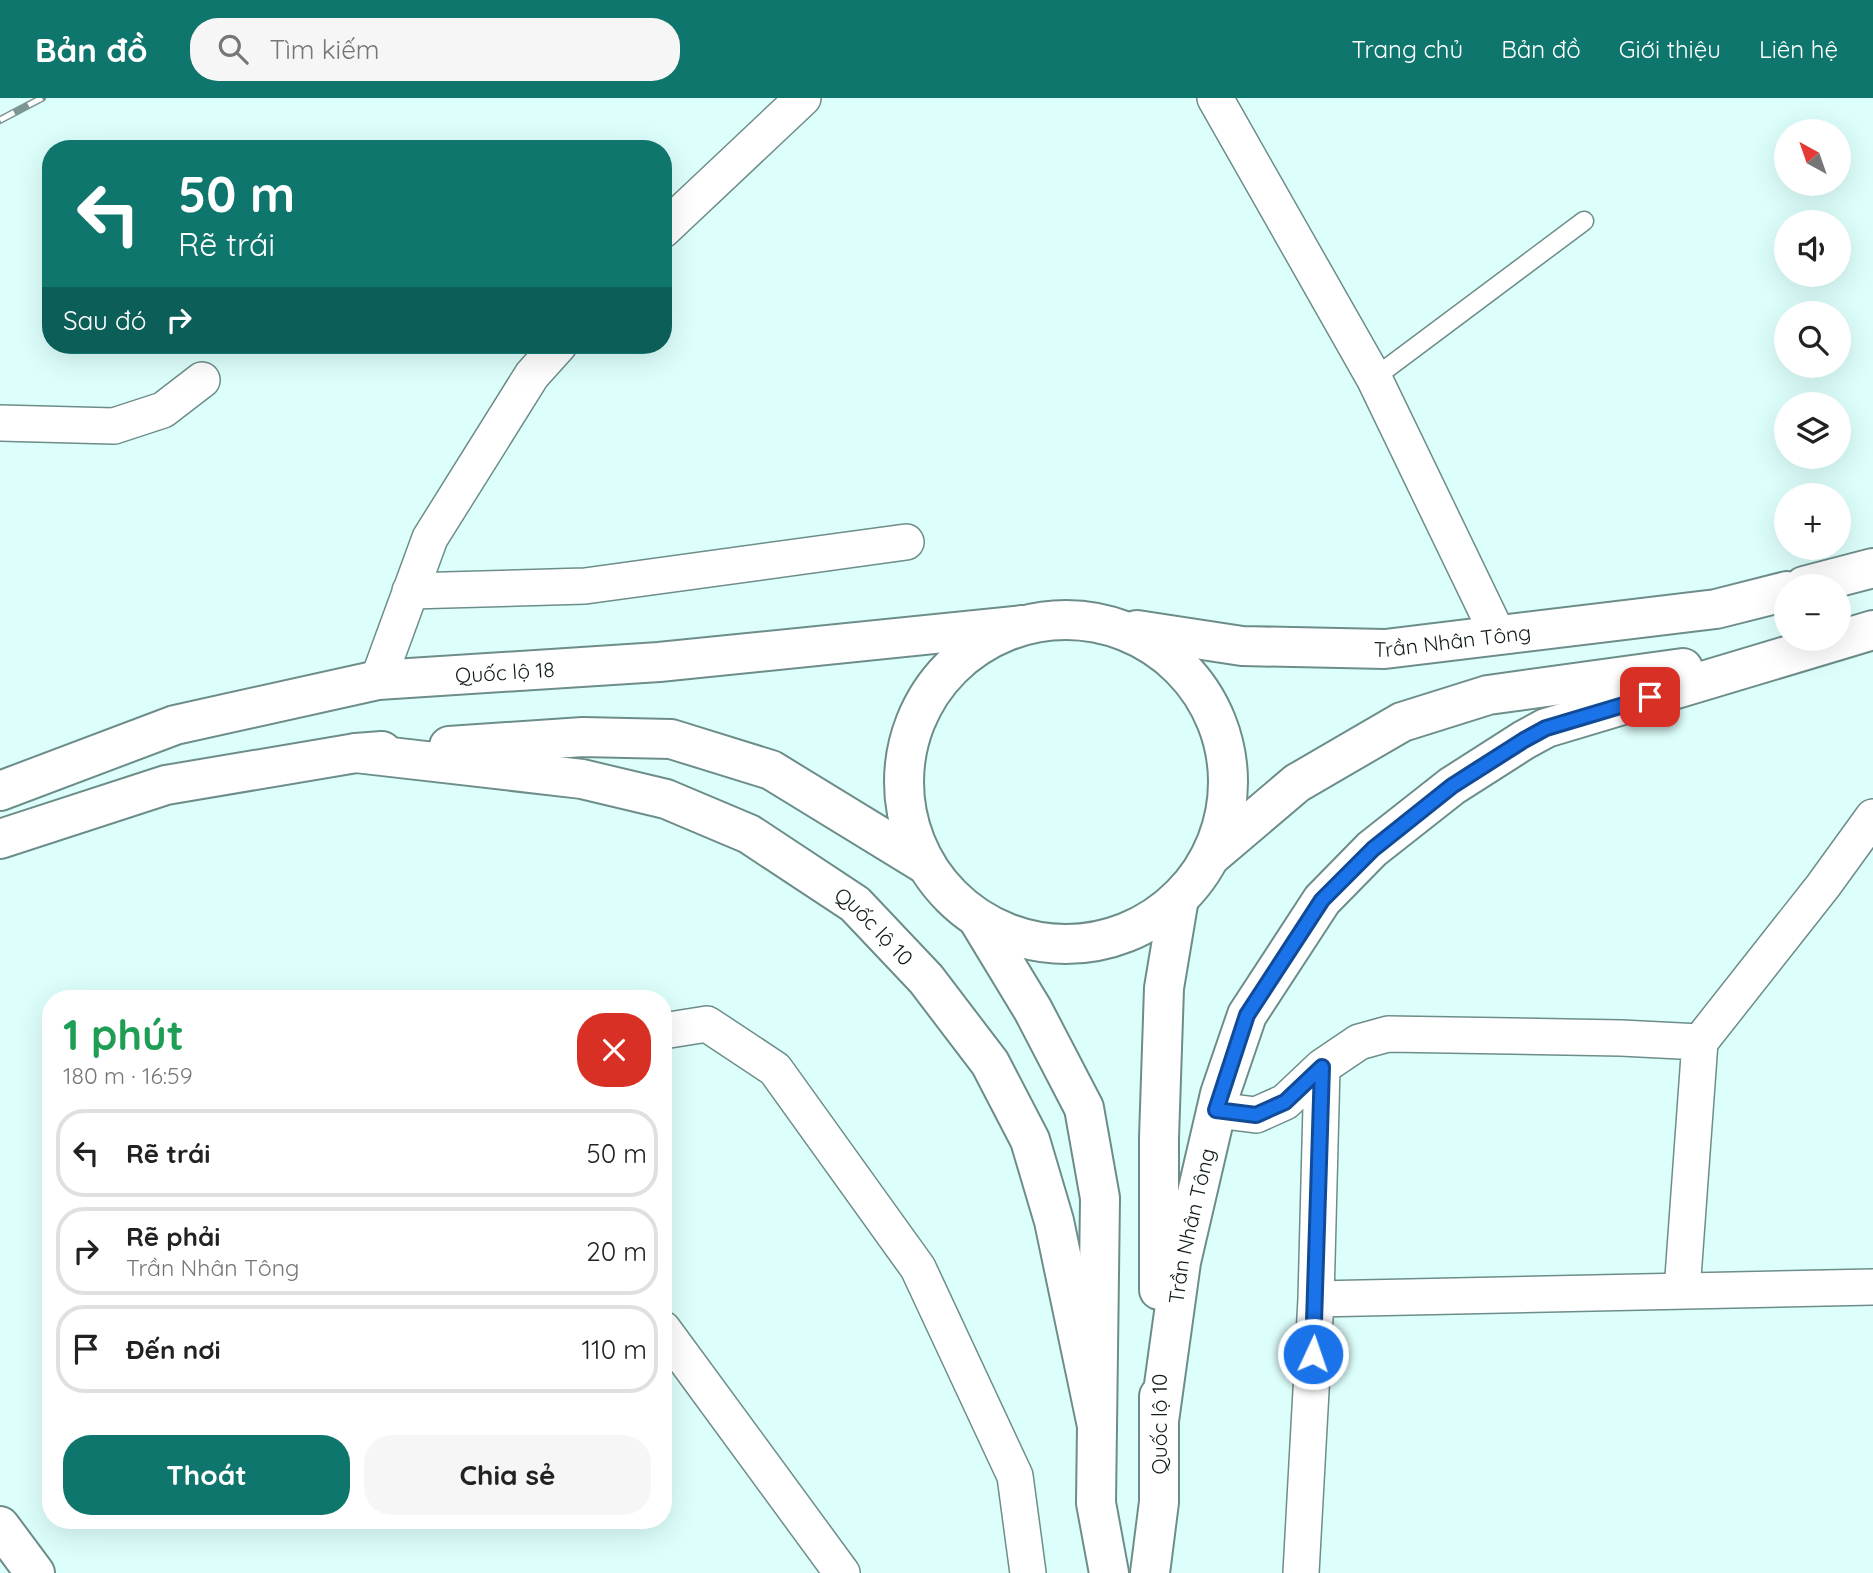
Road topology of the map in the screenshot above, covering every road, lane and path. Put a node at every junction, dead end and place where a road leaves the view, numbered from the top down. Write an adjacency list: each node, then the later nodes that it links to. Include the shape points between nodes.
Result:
1 (803, 98): 4 (street)
2 (1215, 98): 6 (street)
3 (1584, 221): 6 (lane)
4 (672, 222)
5 (551, 354): 12 (street, via 532,374 430,538)
6 (1374, 378): 17 (street)
7 (202, 380): 8 (street, via 163,410 114,426)
8 (0, 423)
9 (906, 542): 12 (street, via 585,586)
10 (1873, 568): 11 (main road)
11 (1850, 574)
12 (410, 591): 20 (street)
13 (1774, 594): 17 (main road, Trần Nhân Tông, via 1716,609)
14 (1023, 625): 15 (main road, Trần Nhân Tông, via 1069,619); 20 (main road, Quốc lộ 18, via 659,662); 26 (main road, via 968,653 941,678 915,720 903,768 906,817)
15 (1116, 627): 17 (main road, Trần Nhân Tông, via 1242,646 1385,649); 25 (main road, via 1158,648 1193,680 1217,721 1228,766 1225,814)
16 (1873, 630): 18 (main road, Trần Nhân Tông)
17 (1498, 635)
18 (1851, 637)
19 (1806, 651): 25 (main road, Trần Nhân Tông, via 1488,695 1402,722 1297,783); 32 (main road, Trần Nhân Tông, via 1546,728 1442,794 1373,849 1322,900 1247,1015)
20 (378, 680): 22 (main road, Quốc lộ 18, via 176,725)
21 (356, 753): 24 (main road, via 166,785); 26 (main road, via 583,737 671,739 771,770); 38 (main road, Quốc lộ 10, via 582,779 666,800 749,834 855,904 926,979 990,1063 1030,1139 1054,1221)
22 (0, 791)
23 (1873, 817): 30 (street)
24 (0, 839)
25 (1209, 859): 27 (main road)
26 (923, 863): 28 (main road, via 947,896)
27 (1179, 898): 28 (main road, via 1145,924 1105,940 1062,945 1019,939); 37 (main road, Quốc lộ 10, via 1164,988)
28 (979, 921): 38 (main road, Quốc lộ 10, via 1033,1010 1084,1108 1100,1198)
29 (672, 1030): 42 (street, via 707,1024 775,1069 918,1268 1015,1476)
30 (1700, 1042): 31 (street, via 1388,1034 1359,1042); 34 (street)
31 (1322, 1067): 32 (street, via 1285,1102 1256,1115); 35 (street)
32 (1216, 1110): 37 (main road, Trần Nhân Tông, via 1181,1262)
33 (1873, 1287): 34 (street)
34 (1682, 1291): 35 (street)
35 (1316, 1299): 45 (street)
36 (672, 1341): 41 (street)
37 (1158, 1421): 44 (main road, Quốc lộ 10, via 1159,1502)
38 (1097, 1426): 43 (main road, Quốc lộ 10, via 1096,1503)
39 (0, 1526): 40 (main road)
40 (34, 1573)
41 (842, 1573)
42 (1028, 1573)
43 (1109, 1573)
44 (1150, 1573)
45 (1301, 1573)

